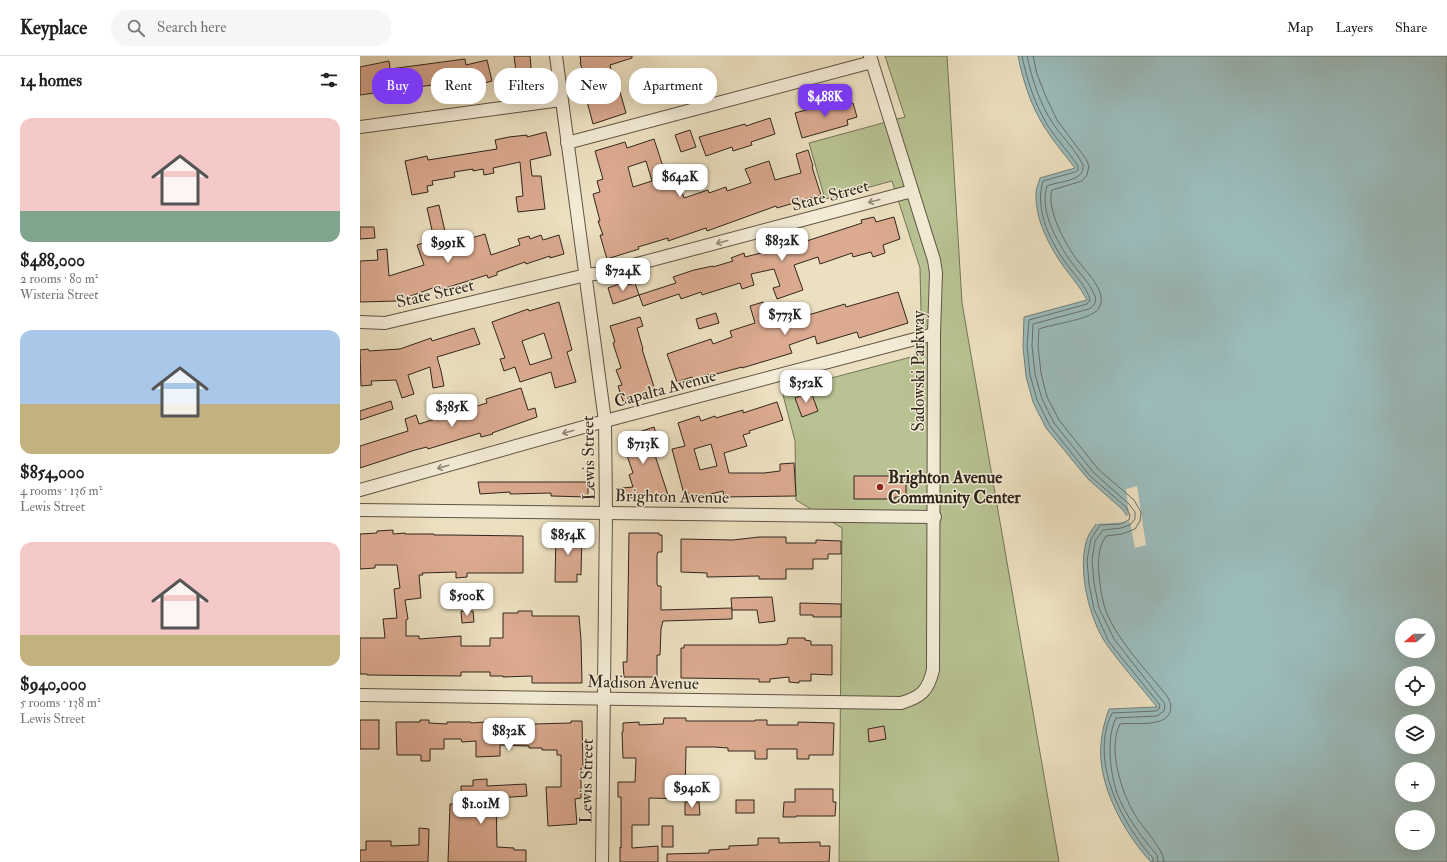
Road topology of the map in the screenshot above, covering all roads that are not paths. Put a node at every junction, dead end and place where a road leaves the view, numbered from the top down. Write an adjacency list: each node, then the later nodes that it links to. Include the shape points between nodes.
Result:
1 (556, 56): 3 (street, Lewis Street)
2 (871, 59): 5 (street); 6 (street, Sadowski Parkway)
3 (562, 100): 4 (street); 5 (street, Lewis Street)
4 (360, 127)
5 (567, 142): 7 (street, Lewis Street)
6 (912, 191): 7 (street, State Street, one-way to 7, via 603,273); 9 (street, Sadowski Parkway, via 936,273)
7 (586, 275): 8 (street, State Street, via 385,323); 10 (street, Lewis Street)
8 (360, 322)
9 (934, 334): 10 (street, Capalta Avenue); 14 (street, Sadowski Parkway)
10 (606, 421): 11 (street, Capalta Avenue, one-way to 11); 13 (street, Lewis Street)
11 (360, 490)
12 (360, 510): 13 (street, Brighton Avenue)
13 (606, 512): 14 (street, Brighton Avenue); 17 (street, Lewis Street)
14 (934, 517): 15 (street, Sadowski Parkway, via 933,670 930,683)
15 (923, 693): 17 (street, Madison Avenue, via 901,703)
16 (360, 695): 17 (street, Madison Avenue)
17 (604, 698): 18 (street, Lewis Street)
18 (602, 862)

